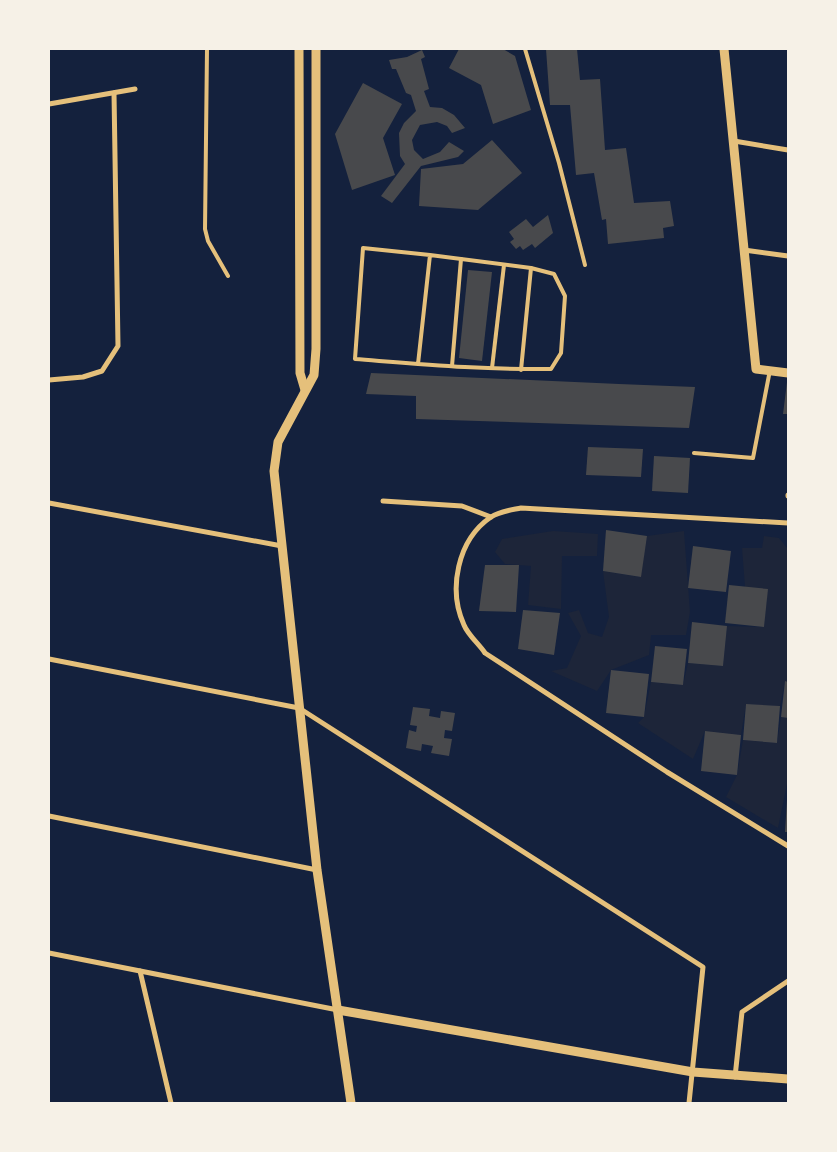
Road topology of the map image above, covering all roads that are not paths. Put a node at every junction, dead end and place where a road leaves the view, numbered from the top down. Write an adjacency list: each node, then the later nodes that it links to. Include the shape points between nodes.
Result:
1 (207, 49): 18 (lane, via 205,229 208,241)
2 (299, 49): 19 (street)
3 (316, 49): 20 (street)
4 (525, 49): 16 (lane)
5 (724, 49): 9 (street)
6 (135, 89): 7 (street)
7 (114, 93): 8 (street); 27 (street, via 118,346 102,371 83,377)
8 (49, 104)
9 (734, 141): 10 (street); 11 (street)
10 (788, 150)
11 (744, 250): 13 (street); 25 (street, via 756,368)
12 (430, 255): 14 (lane); 21 (lane); 21 (lane, via 363,248 355,359)
13 (788, 256)
14 (461, 259): 15 (lane); 22 (lane)
15 (504, 265): 17 (lane); 23 (lane)
16 (585, 265)
17 (531, 268): 24 (lane); 24 (lane, via 554,274 565,296 561,353 551,370)
18 (228, 276)
19 (300, 348): 20 (street); 28 (street, via 300,373)
20 (316, 349): 28 (street, via 314,375)
21 (418, 364): 22 (lane)
22 (452, 366): 23 (lane)
23 (492, 368): 24 (lane)
24 (521, 370)
25 (770, 370): 26 (street); 29 (lane, via 753,458)
26 (788, 373)
27 (49, 380)
28 (305, 390): 34 (street, via 278,442 275,458)
29 (694, 453)
30 (383, 502): 32 (street, via 462,506)
31 (49, 503): 34 (street)
32 (491, 517): 33 (street, via 521,508); 38 (street, via 473,535 457,568 456,598 464,626 485,653 667,772)
33 (788, 523)
34 (282, 546): 36 (street)
35 (49, 660): 36 (street)
36 (299, 708): 39 (street); 44 (street, via 703,967)
37 (49, 816): 39 (street)
38 (788, 846)
39 (317, 870): 43 (street)
40 (49, 953): 41 (street)
41 (140, 971): 43 (street); 47 (street)
42 (788, 981): 45 (street, via 742,1012)
43 (338, 1010): 44 (street); 48 (street)
44 (693, 1072): 45 (street); 49 (street)
45 (735, 1077): 46 (street)
46 (788, 1079)
47 (171, 1103)
48 (351, 1103)
49 (690, 1103)

